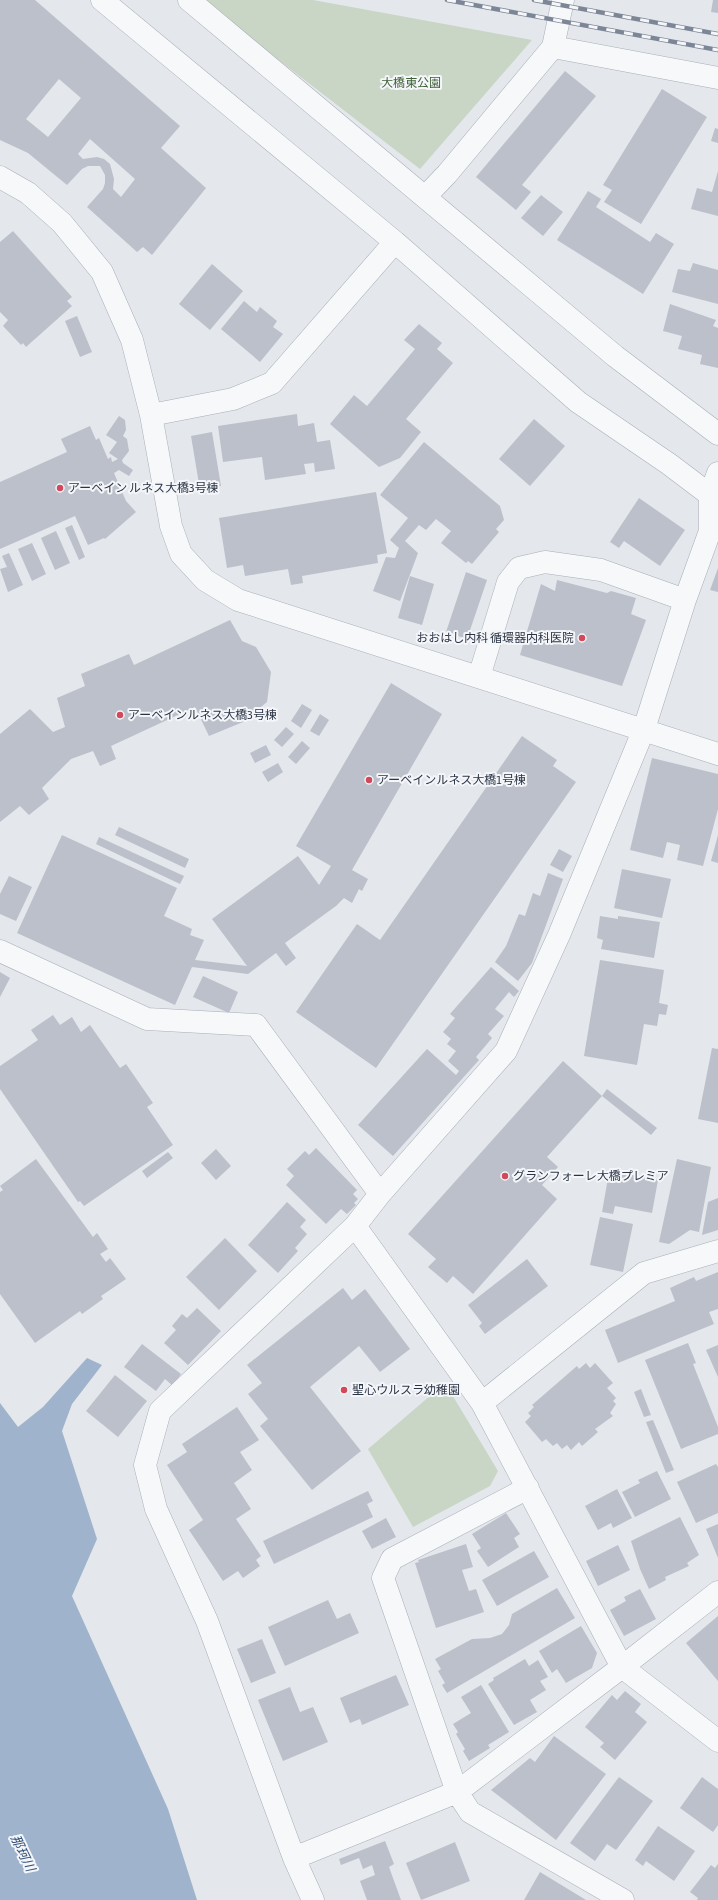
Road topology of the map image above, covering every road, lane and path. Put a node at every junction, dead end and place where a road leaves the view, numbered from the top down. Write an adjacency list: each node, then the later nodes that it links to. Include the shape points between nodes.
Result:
1 (102, 0): 8 (street)
2 (189, 0): 7 (street)
3 (563, 0): 4 (street)
4 (553, 47): 5 (street); 7 (street)
5 (718, 78)
6 (0, 177): 9 (street, via 28,193 62,223 102,272 132,340)
7 (425, 197): 10 (street, via 615,356)
8 (395, 242): 9 (street, via 272,383 233,399); 12 (street, via 578,402)
9 (151, 415): 14 (street, via 171,526 181,554 205,580 238,600)
10 (718, 434)
11 (718, 473): 12 (street)
12 (714, 497): 13 (street, via 710,531)
13 (684, 600): 14 (street, via 601,570 545,562 519,568 508,582); 15 (street)
14 (479, 677): 15 (street)
15 (644, 729): 16 (street); 18 (street, via 559,935 506,1051)
16 (718, 754)
17 (0, 951): 18 (street, via 147,1019 256,1025)
18 (380, 1194): 19 (street)
19 (355, 1226): 21 (street); 27 (street, via 160,1411 145,1465 156,1509 207,1621)
20 (718, 1251): 21 (street, via 644,1273)
21 (482, 1402): 22 (street)
22 (528, 1488): 24 (street); 26 (street, via 392,1559 383,1578)
23 (718, 1592): 24 (street)
24 (622, 1667): 25 (street); 26 (street)
25 (718, 1741)
26 (457, 1792): 27 (street); 29 (street, via 470,1812)
27 (294, 1858): 28 (street)
28 (313, 1900)
29 (623, 1900)

